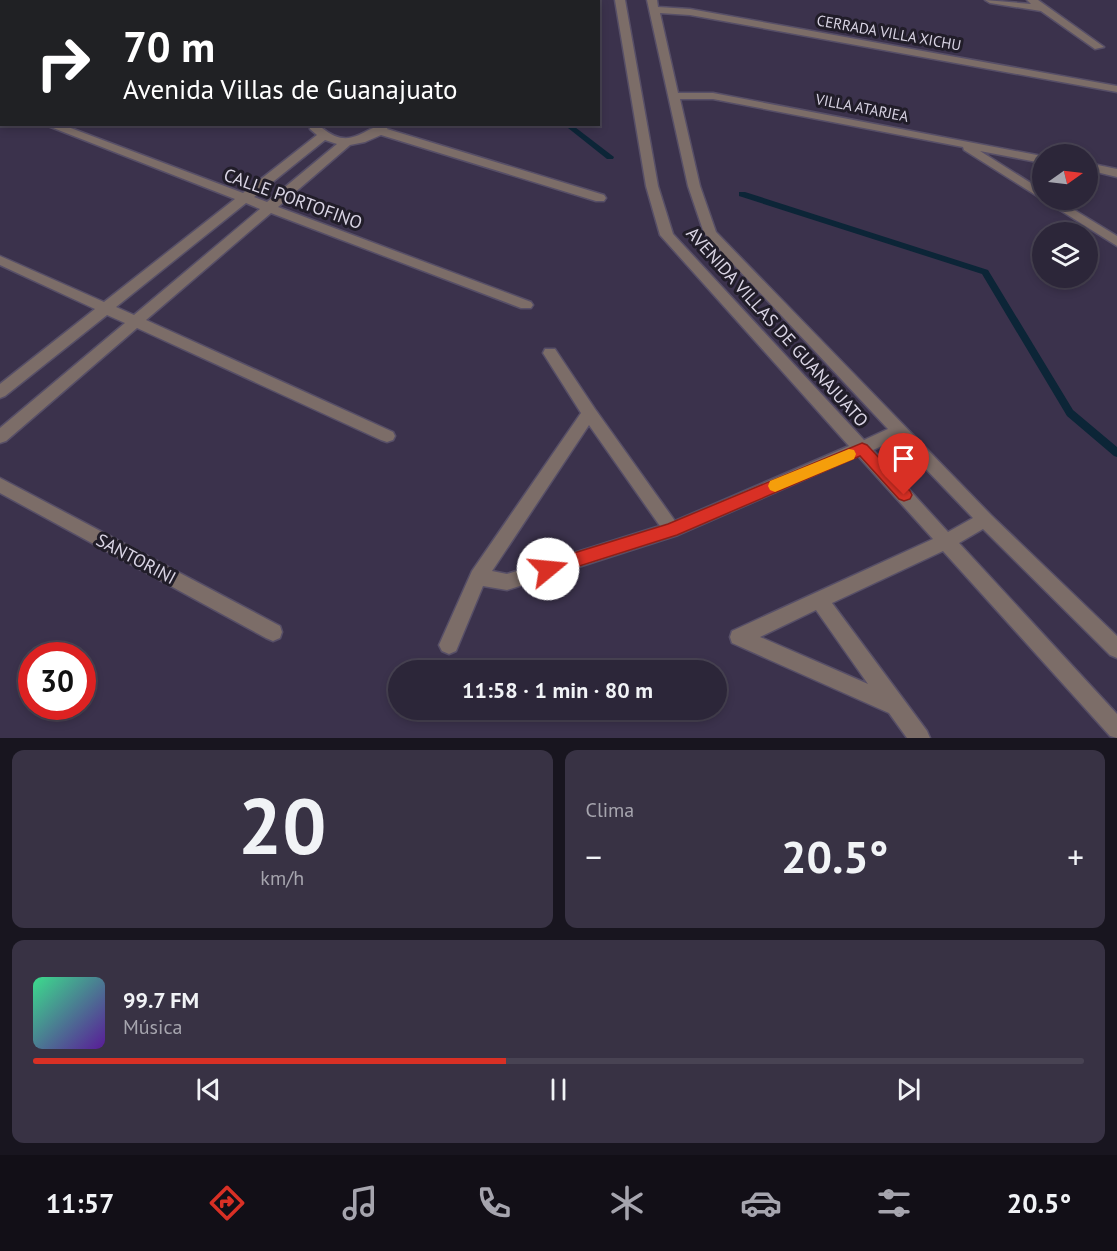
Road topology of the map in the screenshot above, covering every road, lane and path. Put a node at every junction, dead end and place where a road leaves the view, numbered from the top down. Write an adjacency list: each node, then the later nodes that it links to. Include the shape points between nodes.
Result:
1 (620, 0): 33 (street, AVENIDA VILLAS DE GUANAJUATO, via 652,186 668,235)
2 (990, 0): 5 (street)
3 (1032, 0): 5 (street)
4 (654, 5): 7 (street, CERRADA VILLA XICHU); 8 (street, AVENIDA VILLAS DE GUANAJUATO)
5 (1044, 8): 6 (street)
6 (1099, 47)
7 (1117, 89)
8 (674, 96): 13 (street, VILLA ATARJEA, via 713,96); 30 (street, AVENIDA VILLAS DE GUANAJUATO, via 694,186 710,233)
9 (53, 126): 19 (street, CALLE PORTOFINO)
10 (383, 128): 12 (street, via 366,139); 18 (street)
11 (320, 130): 12 (street); 19 (street)
12 (346, 142): 20 (street)
13 (960, 143): 14 (street, VILLA ATARJEA); 17 (street)
14 (1032, 157)
15 (1098, 169): 16 (street)
16 (1117, 173)
17 (1032, 189)
18 (600, 198)
19 (243, 200): 20 (street, CALLE PORTOFINO); 25 (street)
20 (268, 208): 24 (street, CALLE PORTOFINO); 26 (street)
21 (1066, 210): 22 (street)
22 (1117, 242)
23 (0, 260): 25 (street)
24 (526, 305)
25 (106, 308): 26 (street); 28 (street)
26 (134, 322): 31 (street); 32 (street)
27 (550, 353): 29 (street)
28 (0, 392)
29 (589, 413): 36 (street); 38 (street)
30 (900, 431): 33 (street); 35 (street, AVENIDA VILLAS DE GUANAJUATO)
31 (387, 436)
32 (0, 437)
33 (862, 449): 36 (street); 37 (street, AVENIDA VILLAS DE GUANAJUATO)
34 (0, 485): 40 (street, SANTORINI)
35 (985, 520): 37 (street); 42 (street, AVENIDA VILLAS DE GUANAJUATO)
36 (672, 530): 38 (street, via 507,582)
37 (946, 541): 39 (street); 44 (street, AVENIDA VILLAS DE GUANAJUATO)
38 (478, 577): 41 (street)
39 (819, 600): 43 (street); 43 (street, via 739,637)
40 (273, 632)
41 (449, 645)
42 (1117, 649)
43 (896, 706): 45 (street)
44 (1117, 729)
45 (920, 738)

